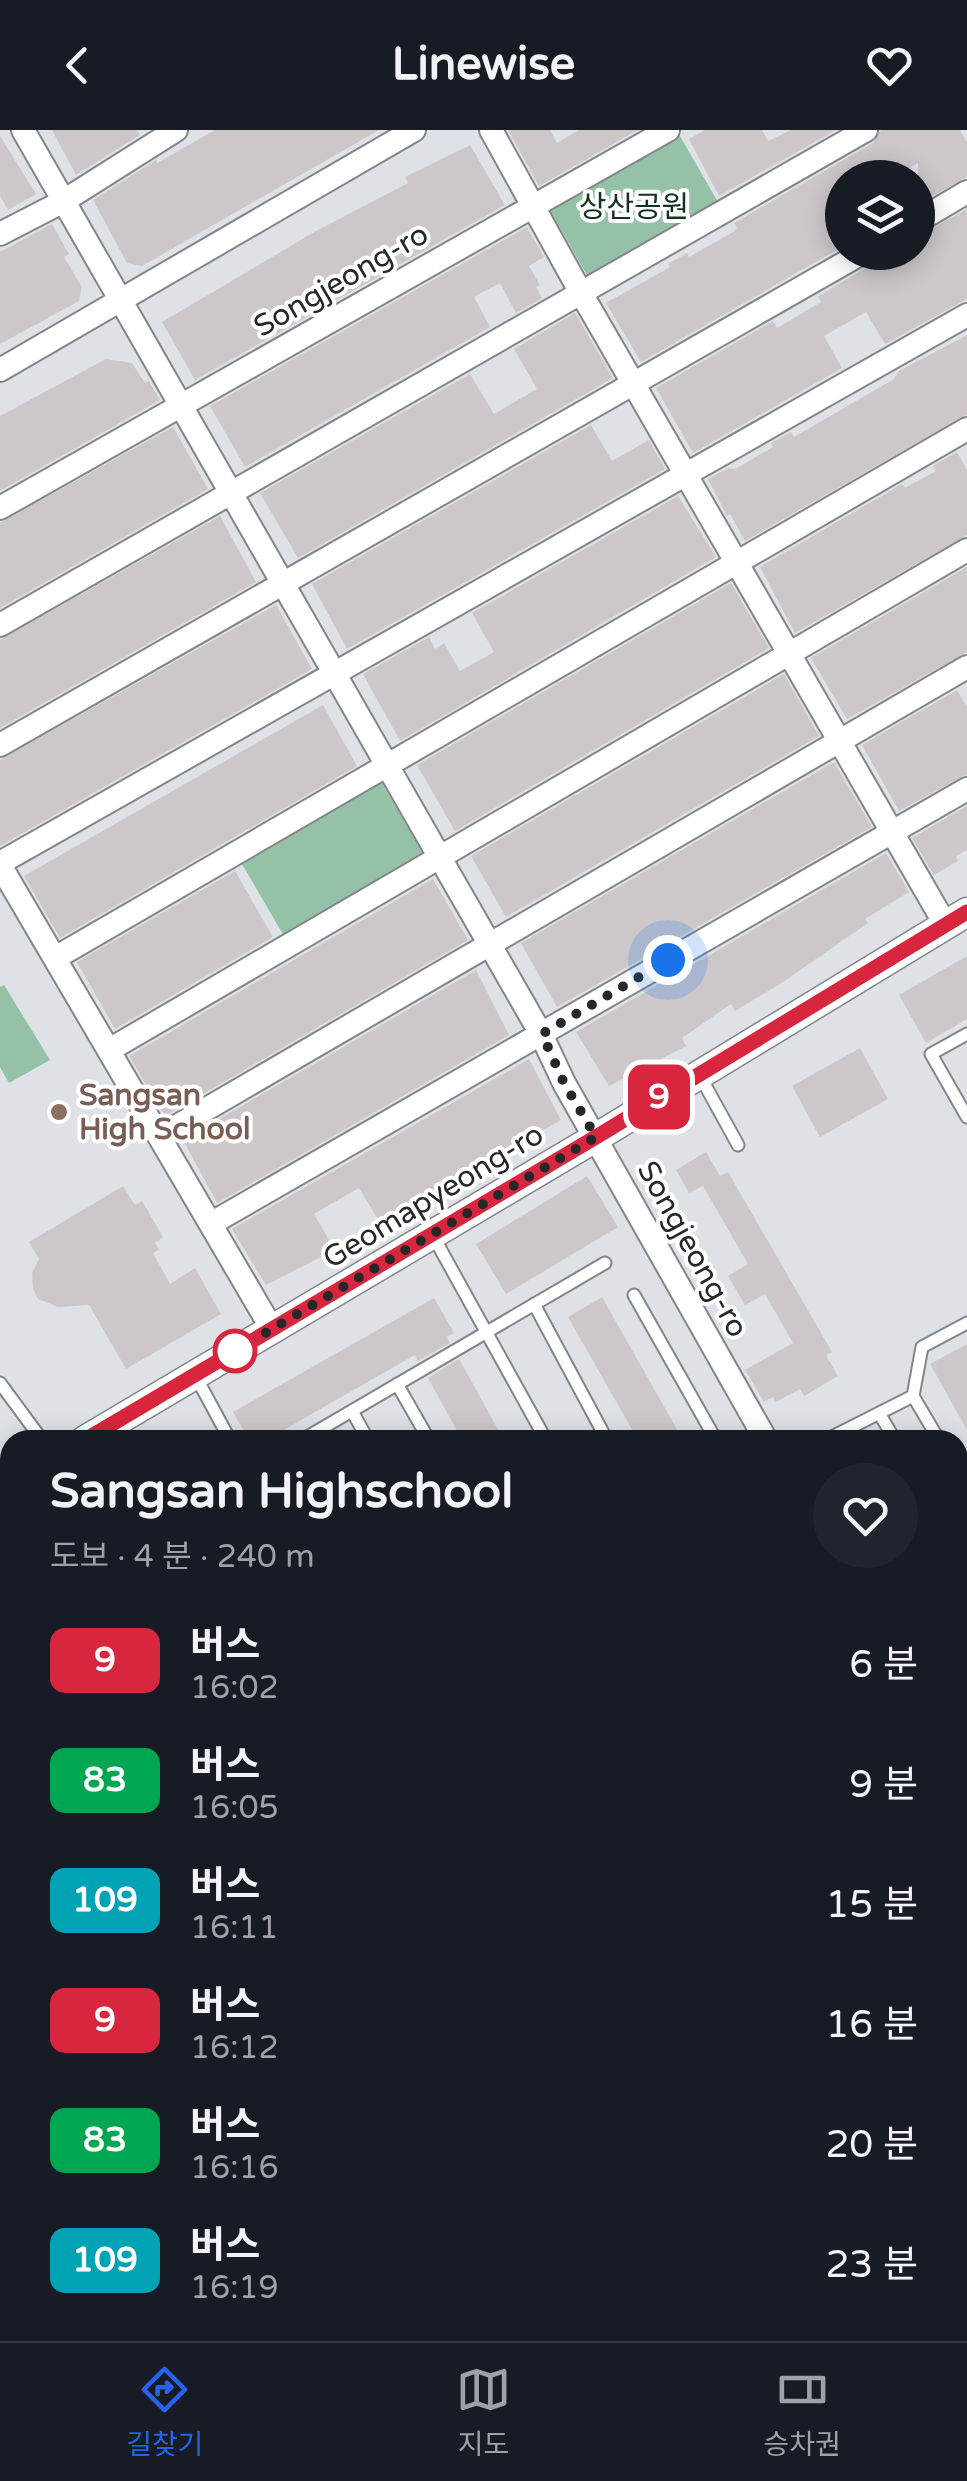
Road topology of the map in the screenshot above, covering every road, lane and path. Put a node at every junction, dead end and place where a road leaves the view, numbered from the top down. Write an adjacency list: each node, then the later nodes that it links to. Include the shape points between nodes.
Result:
1 (23, 130): 8 (street, Songjeong-ro)
2 (176, 130): 8 (street)
3 (414, 130): 14 (street)
4 (491, 130): 9 (street)
5 (668, 130): 9 (street, Songjeong-ro)
6 (866, 130): 13 (street)
7 (967, 192): 10 (street)
8 (62, 202): 11 (street); 14 (street, Songjeong-ro)
9 (532, 206): 13 (street); 18 (street, Songjeong-ro)
10 (935, 211)
11 (0, 234)
12 (833, 270): 17 (street)
13 (581, 293): 17 (street); 21 (street)
14 (120, 300): 16 (street); 18 (street, Songjeong-ro)
15 (967, 314): 20 (street)
16 (0, 370)
17 (633, 384): 20 (street); 25 (street)
18 (181, 406): 21 (street, Songjeong-ro); 22 (street, Songjeong-ro)
19 (967, 429): 24 (street)
20 (685, 474): 24 (street); 29 (street)
21 (231, 493): 25 (street, Songjeong-ro); 26 (street)
22 (0, 508)
23 (959, 554): 27 (street)
24 (736, 563): 27 (street); 32 (street)
25 (283, 584): 29 (street, Songjeong-ro); 31 (street)
26 (0, 625)
27 (788, 654): 30 (street); 35 (street)
28 (967, 667): 30 (street)
29 (334, 673): 32 (street, Songjeong-ro); 36 (street)
30 (838, 742): 34 (street); 38 (street)
31 (0, 745)
32 (387, 765): 35 (street, Songjeong-ro); 39 (street)
33 (967, 789): 34 (street)
34 (890, 833): 37 (street); 40 (street)
35 (440, 857): 38 (street, Songjeong-ro); 42 (street)
36 (0, 864): 39 (street)
37 (956, 918): 43 (street, Geomapyeong-ro)
38 (490, 944): 40 (street, Songjeong-ro); 45 (street)
39 (55, 958): 42 (street)
40 (542, 1034): 46 (street, Songjeong-ro); 48 (street)
41 (967, 1034): 44 (lane, via 931,1054)
42 (109, 1050): 45 (street)
43 (698, 1073): 46 (street, Geomapyeong-ro); 47 (lane)
44 (967, 1116)
45 (160, 1136): 48 (street)
46 (596, 1137): 49 (street, Geomapyeong-ro); 71 (street, Songjeong-ro)
47 (738, 1145)
48 (212, 1223): 54 (street)
49 (432, 1234): 54 (street, Geomapyeong-ro); 55 (lane)
50 (605, 1263): 52 (lane)
51 (634, 1294): 70 (lane)
52 (534, 1304): 55 (lane); 69 (lane)
53 (967, 1323): 59 (lane, via 922,1346)
54 (272, 1330): 56 (street, Geomapyeong-ro)
55 (485, 1332): 58 (lane); 68 (lane)
56 (195, 1375): 63 (street, Geomapyeong-ro); 64 (lane)
57 (0, 1384): 62 (lane)
58 (397, 1384): 60 (lane); 67 (lane)
59 (913, 1396): 61 (lane); 74 (lane)
60 (352, 1411): 65 (lane); 66 (lane)
61 (880, 1413): 72 (lane); 73 (lane)
62 (34, 1430)
63 (102, 1430)
64 (225, 1430)
65 (319, 1430)
66 (362, 1430)
67 (423, 1430)
68 (540, 1430)
69 (602, 1430)
70 (710, 1430)
71 (760, 1430)
72 (846, 1430)
73 (889, 1430)
74 (932, 1430)

